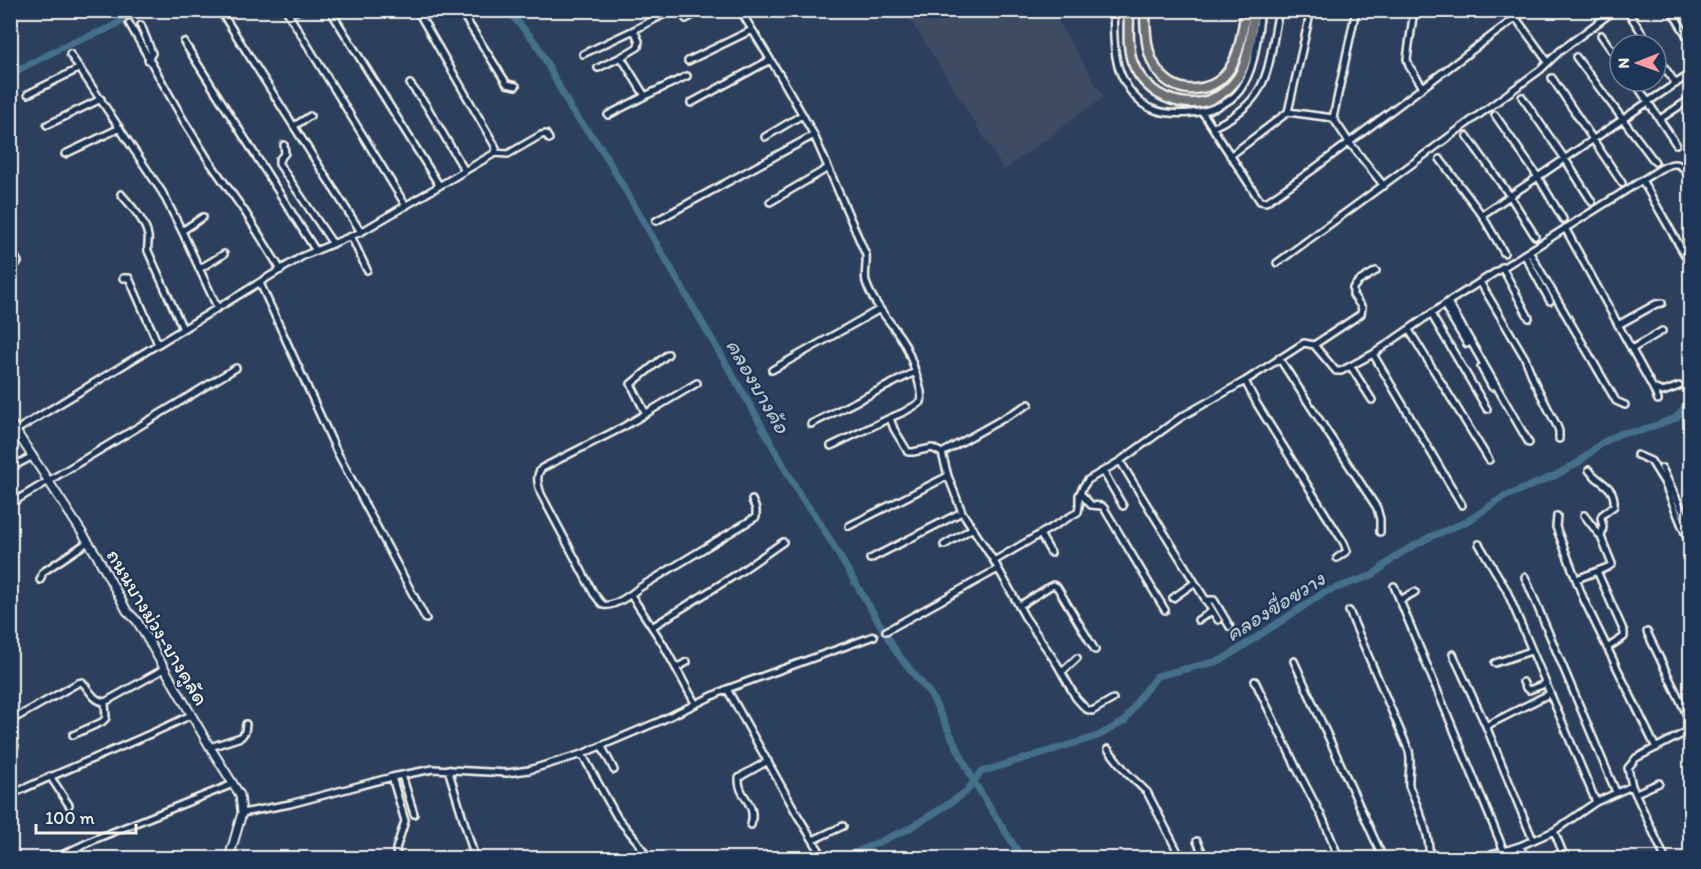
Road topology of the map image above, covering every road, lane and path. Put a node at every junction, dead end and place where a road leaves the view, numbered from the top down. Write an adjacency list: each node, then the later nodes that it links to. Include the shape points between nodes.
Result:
1 (220, 10): 72 (street)
2 (301, 10): 23 (street)
3 (330, 10): 95 (street)
4 (417, 10): 83 (street, via 494,144)
5 (460, 10): 52 (street, via 507,84)
6 (672, 10): 29 (street)
7 (702, 10): 26 (street)
8 (740, 10): 30 (street)
9 (1113, 10): 63 (street, via 1119,70 1140,102 1153,110)
10 (1129, 10): 13 (main road, via 1129,47 1142,78 1162,95 1193,103 1221,93 1237,78 1249,45)
11 (1145, 10): 12 (main road, via 1150,55 1160,74 1185,90 1210,85 1225,76 1235,58)
12 (1246, 10)
13 (1254, 10)
14 (1261, 10): 63 (street, via 1254,58 1240,90)
15 (1279, 10): 73 (street, via 1266,79 1242,110)
16 (1311, 10): 62 (street)
17 (1356, 10): 68 (street)
18 (1414, 10): 53 (street, via 1407,59)
19 (1510, 10): 25 (street)
20 (1526, 10): 25 (street)
21 (1615, 10): 43 (street)
22 (1671, 10): 33 (street)
23 (287, 12): 101 (street)
24 (1630, 15): 31 (street)
25 (1516, 18): 43 (street); 53 (street)
26 (686, 19)
27 (129, 23): 40 (street)
28 (141, 25): 40 (street, via 151,48)
29 (634, 30): 37 (street); 38 (street, via 639,46)
30 (752, 30): 41 (street); 42 (street)
31 (1642, 33)
32 (1601, 35): 35 (street)
33 (1690, 41)
34 (184, 42): 113 (street)
35 (1608, 45)
36 (70, 54): 44 (street)
37 (583, 54)
38 (621, 57): 45 (street); 56 (street)
39 (1576, 57): 70 (street)
40 (148, 60): 122 (street)
41 (770, 60): 61 (street); 65 (street)
42 (688, 61)
43 (1548, 62): 96 (street)
44 (80, 68): 55 (street); 58 (street)
45 (598, 68)
46 (1668, 72): 51 (street)
47 (1690, 74): 51 (street)
48 (687, 76): 56 (street)
49 (1552, 78): 79 (street)
50 (410, 84): 90 (street)
51 (1676, 84): 60 (street)
52 (516, 86)
53 (1424, 87): 80 (street)
54 (1642, 93): 60 (street)
55 (28, 94)
56 (645, 96): 64 (street)
57 (1521, 97): 87 (street)
58 (101, 99): 71 (street); 74 (street)
59 (1690, 100): 69 (street)
60 (1648, 102): 69 (street); 70 (street)
61 (691, 103)
62 (1288, 112): 68 (street); 85 (street)
63 (1203, 113): 73 (street)
64 (608, 115)
65 (802, 115): 75 (street); 77 (street)
66 (310, 116): 72 (street)
67 (1495, 116): 91 (street)
68 (1332, 118): 80 (street)
69 (1660, 119): 81 (street)
70 (1622, 120): 79 (street); 88 (street)
71 (47, 125)
72 (294, 126): 108 (street)
73 (1213, 127): 85 (street)
74 (120, 128): 84 (street); 107 (street)
75 (814, 135): 89 (street); 105 (street)
76 (1467, 136): 98 (street)
77 (765, 137)
78 (549, 139): 83 (street, via 546,134 508,154)
79 (1594, 139): 87 (street); 94 (street)
80 (1349, 142): 85 (street, via 1264,203); 96 (street)
81 (1676, 144)
82 (284, 145): 111 (street, via 285,153 279,164)
83 (495, 153): 90 (street)
84 (65, 154)
85 (1230, 156)
86 (1440, 159): 102 (street)
87 (1565, 159): 91 (street); 100 (street)
88 (1654, 162)
89 (828, 168): 99 (street); 132 (street, via 866,255 865,280)
90 (465, 171): 95 (street)
91 (1538, 177): 98 (street); 104 (street)
92 (1690, 178): 93 (street, via 1683,167 1674,164)
93 (1642, 180): 106 (street); 118 (street)
94 (1622, 183)
95 (439, 185): 101 (street)
96 (1384, 186): 117 (street)
97 (121, 194): 136 (street, via 145,227 148,251)
98 (1510, 196): 102 (street); 109 (street)
99 (770, 202)
100 (1592, 202)
101 (406, 206): 108 (street)
102 (1482, 215): 114 (street)
103 (203, 217): 107 (street)
104 (1563, 219)
105 (656, 221)
106 (1565, 228): 115 (street); 135 (street)
107 (182, 231): 120 (street)
108 (361, 232): 110 (street)
109 (1535, 236)
110 (351, 237): 111 (street); 123 (street)
111 (333, 244): 113 (street)
112 (10, 247): 121 (street, via 18,262)
113 (316, 251): 122 (street)
114 (1504, 253)
115 (1526, 253): 119 (street); 128 (street); 157 (street, via 1616,401)
116 (224, 254): 120 (street)
117 (1277, 263)
118 (1690, 264)
119 (1502, 267): 126 (street); 134 (street)
120 (199, 269): 131 (street)
121 (10, 270)
122 (281, 270): 127 (street)
123 (368, 270)
124 (1376, 271): 140 (street, via 1353,288 1361,314)
125 (123, 278): 139 (street, via 129,278)
126 (1480, 282): 129 (street); 164 (street, via 1529,366 1557,426)
127 (260, 283): 131 (street); 217 (street, via 336,450)
128 (1550, 301)
129 (1446, 303): 133 (street); 152 (street); 165 (street)
130 (1662, 303): 135 (street)
131 (217, 307): 136 (street)
132 (880, 309): 147 (street); 148 (street, via 904,343)
133 (1431, 315): 137 (street); 158 (street)
134 (1529, 318)
135 (1618, 325): 141 (street)
136 (183, 328): 139 (street)
137 (1409, 330): 143 (street); 170 (street)
138 (1662, 331): 141 (street)
139 (158, 344): 163 (street)
140 (1314, 345): 144 (street, via 1304,343); 145 (street, via 1336,371)
141 (1632, 349): 153 (street)
142 (668, 354): 159 (street, via 631,384)
143 (1372, 354): 145 (street); 181 (street)
144 (1279, 358): 149 (street); 188 (street, via 1377,508)
145 (1351, 367): 154 (street)
146 (236, 368): 177 (street)
147 (772, 370)
148 (915, 372): 160 (street, via 921,402); 162 (street)
149 (1245, 381): 171 (street, via 1181,417); 198 (street, via 1344,543 1347,551)
150 (698, 383): 159 (street)
151 (1679, 386): 153 (street, via 1663,392)
152 (1492, 387)
153 (1653, 388): 155 (street)
154 (1372, 400)
155 (1658, 400)
156 (1029, 404): 167 (street)
157 (1625, 405)
158 (1487, 409)
159 (646, 414): 209 (street, via 542,468 538,475 538,487 545,502 594,594 602,604)
160 (890, 418): 166 (street); 167 (street, via 908,452 932,448)
161 (10, 422): 163 (street, ถนนบางม่วง-บางคูลัด)
162 (811, 424)
163 (13, 432): 169 (street, ถนนบางม่วง-บางคูลัด)
164 (1559, 439)
165 (1529, 443)
166 (831, 446)
167 (942, 453): 176 (street)
168 (1637, 455): 196 (street, via 1651,461 1664,482)
169 (33, 456): 172 (street); 177 (street, ถนนบางม่วง-บางคูลัด)
170 (1489, 460)
171 (1120, 461): 175 (street); 206 (street)
172 (10, 468)
173 (1662, 468): 190 (street)
174 (1589, 470): 191 (street, via 1608,486 1614,500 1614,506 1601,516)
175 (1103, 471): 178 (street, via 1088,480); 182 (street)
176 (948, 476): 183 (street); 186 (street)
177 (48, 481): 180 (street); 192 (street, ถนนบางม่วง-บางคูลัด)
178 (1080, 493): 189 (street, via 1078,512); 214 (street, via 1091,505 1104,508)
179 (752, 500): 209 (street, via 756,517)
180 (10, 504)
181 (1462, 505)
182 (1123, 506)
183 (962, 512): 187 (street); 199 (street)
184 (1584, 515): 191 (street)
185 (1557, 516): 204 (street, via 1556,527)
186 (849, 526)
187 (973, 528): 195 (street); 200 (street)
188 (1380, 532)
189 (1040, 534): 197 (street); 200 (street)
190 (1690, 534)
191 (1601, 537): 202 (street, via 1612,564)
192 (88, 542): 205 (street, via 43,572); 234 (street, ถนนบางม่วง-บางคูลัด)
193 (783, 542): 220 (street)
194 (1479, 544): 227 (street, via 1506,589)
195 (944, 545)
196 (1690, 545)
197 (1051, 553)
198 (1337, 558)
199 (870, 559)
200 (994, 561): 201 (street)
201 (998, 569): 213 (street); 222 (street)
202 (1597, 572): 204 (street); 225 (street, via 1624,632 1624,637)
203 (1525, 577): 267 (street)
204 (1577, 579): 225 (street)
205 (40, 580)
206 (1194, 583): 210 (street); 211 (street)
207 (1394, 586): 212 (street)
208 (1415, 592): 212 (street)
209 (631, 595): 220 (street)
210 (1173, 598)
211 (1205, 600): 215 (street); 221 (street, via 1214,600)
212 (1400, 600): 281 (street)
213 (1019, 606): 226 (street, via 1057,586); 235 (street)
214 (1165, 610)
215 (1212, 611): 218 (street); 219 (street)
216 (1349, 611): 292 (street, via 1409,751 1409,786 1421,815)
217 (426, 619)
218 (1198, 620)
219 (1218, 620)
220 (652, 627): 233 (street)
221 (1230, 627)
222 (886, 631)
223 (1647, 632): 246 (street)
224 (874, 636): 239 (street)
225 (1607, 648): 254 (street)
226 (1095, 650)
227 (1531, 651): 232 (street); 238 (street)
228 (1453, 654): 248 (street)
229 (1077, 658): 235 (street)
230 (1294, 660): 291 (street)
231 (687, 662): 233 (street)
232 (1495, 663)
233 (676, 668): 243 (street)
234 (164, 669): 242 (street); 244 (street, ถนนบางม่วง-บางคูลัด)
235 (1062, 672): 241 (street, via 1076,698 1089,711)
236 (1255, 681): 290 (street)
237 (1523, 682): 238 (street, via 1529,690)
238 (1545, 684): 240 (street)
239 (727, 689): 243 (street); 258 (street)
240 (1549, 694): 248 (street); 270 (street)
241 (1113, 699)
242 (105, 702): 245 (street, via 95,698 82,682); 250 (street, via 106,718)
243 (695, 703): 253 (street)
244 (191, 715): 252 (street, ถนนบางม่วง-บางคูลัด); 262 (street)
245 (10, 721)
246 (1690, 721)
247 (246, 724): 252 (street, via 241,737)
248 (1486, 726): 278 (street)
249 (1690, 730): 254 (street)
250 (73, 735)
251 (10, 736): 256 (street, via 15,746)
252 (210, 747): 265 (street, ถนนบางม่วง-บางคูลัด)
253 (602, 747): 257 (street); 260 (street)
254 (1656, 748): 266 (street, via 1630,763)
255 (1108, 749): 288 (street, via 1147,792)
256 (10, 752)
257 (582, 754): 259 (street, via 522,772); 286 (street, via 617,817)
258 (768, 761): 274 (street, via 739,778 753,813); 277 (street)
259 (448, 769): 261 (street); 285 (street)
260 (615, 770)
261 (402, 775): 263 (street); 273 (street)
262 (51, 776): 269 (street); 271 (street)
263 (392, 777): 272 (street); 284 (street, via 405,821)
264 (1659, 783): 268 (street)
265 (233, 784): 272 (street, ถนนบางม่วง-บางคูลัด, via 240,795); 282 (street)
266 (1632, 786): 267 (street); 268 (street)
267 (1616, 792): 270 (street)
268 (1636, 793): 296 (street)
269 (10, 795)
270 (1596, 802): 276 (street)
271 (69, 805)
272 (243, 813): 283 (street)
273 (414, 814)
274 (751, 825)
275 (843, 826): 277 (street)
276 (1554, 831): 278 (street); 295 (street)
277 (813, 840): 287 (street)
278 (1533, 840): 280 (street)
279 (1197, 841): 289 (street)
280 (1520, 846): 281 (street); 294 (street)
281 (1504, 851): 293 (street)
282 (55, 858)
283 (229, 858)
284 (397, 858)
285 (475, 858)
286 (648, 858)
287 (824, 858)
288 (1181, 858)
289 (1205, 858)
290 (1340, 858)
291 (1383, 858)
292 (1429, 858)
293 (1482, 858)
294 (1525, 858)
295 (1565, 858)
296 (1665, 858)

